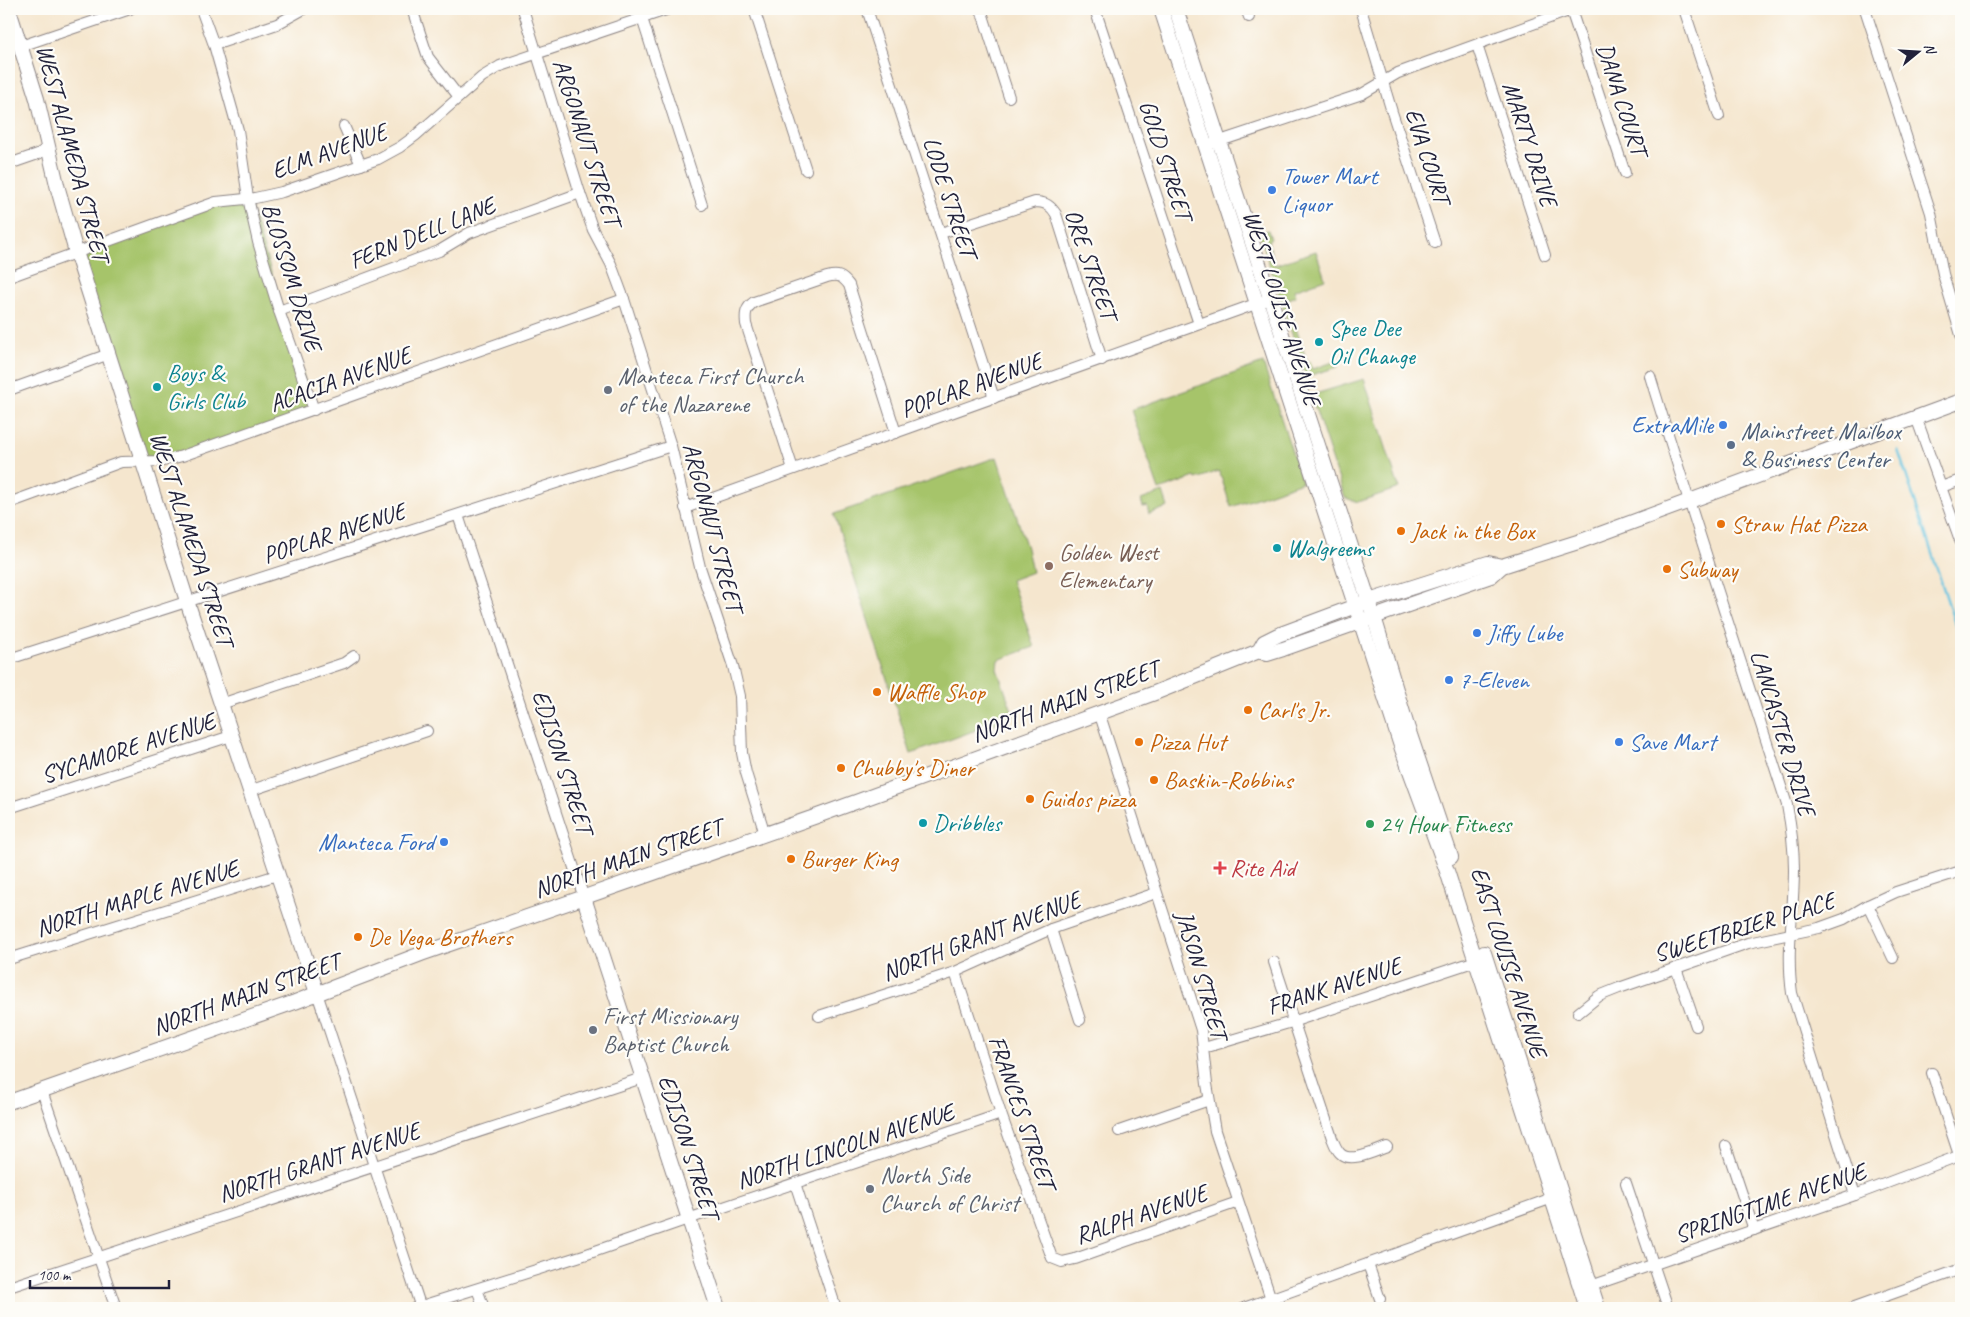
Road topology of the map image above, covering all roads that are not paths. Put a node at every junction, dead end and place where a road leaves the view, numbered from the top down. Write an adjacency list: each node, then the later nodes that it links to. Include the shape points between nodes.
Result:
1 (130, 9): 21 (street)
2 (202, 9): 19 (street, BLOSSOM DRIVE)
3 (304, 9): 19 (street, via 276,24)
4 (412, 9): 24 (street, via 428,56)
5 (523, 9): 22 (street, ARGONAUT STREET)
6 (669, 9): 18 (street, ELM AVENUE)
7 (754, 9): 32 (street)
8 (867, 9): 37 (street, LODE STREET)
9 (981, 9): 25 (street)
10 (1094, 9): 45 (street, GOLD STREET)
11 (1161, 9): 28 (main road, WEST LOUISE AVENUE)
12 (1176, 9): 28 (main road, WEST LOUISE AVENUE)
13 (1361, 9): 23 (street, EVA COURT)
14 (1573, 9): 20 (street); 33 (street, DANA COURT)
15 (1684, 9): 26 (street)
16 (1865, 9): 46 (street, via 1931,213 1943,274)
17 (9, 10): 21 (main road, WEST ALAMEDA STREET)
18 (641, 14): 22 (street, ELM AVENUE); 36 (street)
19 (214, 45): 35 (street, BLOSSOM DRIVE, via 238,130)
20 (1477, 45): 23 (street); 40 (street, MARTY DRIVE)
21 (21, 46): 29 (main road, WEST ALAMEDA STREET)
22 (537, 54): 24 (street, ELM AVENUE, via 500,66); 34 (street, ARGONAUT STREET)
23 (1383, 81): 28 (street, via 1362,94); 38 (street, EVA COURT)
24 (459, 97): 31 (street, ELM AVENUE, via 400,147)
25 (1009, 97)
26 (1719, 116)
27 (344, 126): 31 (street)
28 (1212, 143): 43 (main road, WEST LOUISE AVENUE)
29 (49, 147): 30 (street); 39 (main road, WEST ALAMEDA STREET)
30 (9, 164)
31 (361, 165): 35 (street, ELM AVENUE, via 282,192)
32 (806, 170)
33 (1625, 173)
34 (580, 194): 42 (street, ARGONAUT STREET); 44 (street, FERN DELL LANE, via 469,233 439,251)
35 (248, 198): 39 (street, ELM AVENUE, via 216,202); 44 (street, BLOSSOM DRIVE)
36 (702, 205)
37 (941, 233): 48 (street, ORE STREET, via 1035,202 1050,205 1056,214); 51 (street, LODE STREET)
38 (1435, 243)
39 (76, 252): 41 (street, ELM AVENUE); 47 (main road, WEST ALAMEDA STREET)
40 (1545, 255)
41 (9, 277)
42 (624, 299): 53 (street, ACACIA AVENUE); 56 (street, ARGONAUT STREET)
43 (1264, 301): 45 (street, POPLAR AVENUE); 68 (main road, WEST LOUISE AVENUE); 69 (main road, WEST LOUISE AVENUE)
44 (279, 311): 53 (street, BLOSSOM DRIVE)
45 (1199, 324): 48 (street, POPLAR AVENUE)
46 (1961, 335)
47 (109, 354): 50 (street); 57 (main road, WEST ALAMEDA STREET)
48 (1102, 360): 51 (street, POPLAR AVENUE)
49 (1650, 376): 61 (street, LANCASTER DRIVE)
50 (9, 390)
51 (994, 398): 55 (street, POPLAR AVENUE)
52 (1961, 401): 54 (main road, NORTH MAIN STREET)
53 (314, 410): 57 (street, ACACIA AVENUE, via 182,456 163,461)
54 (1916, 417): 60 (street); 61 (main road, NORTH MAIN STREET)
55 (896, 434): 58 (street, POPLAR AVENUE); 58 (street, via 849,285 839,276 818,280 754,302 745,314)
56 (671, 446): 63 (street, ARGONAUT STREET); 64 (street, POPLAR AVENUE)
57 (143, 461): 62 (street, ACACIA AVENUE, via 121,462); 67 (main road, WEST ALAMEDA STREET)
58 (793, 469): 63 (street, POPLAR AVENUE)
59 (1961, 480): 60 (street)
60 (1941, 487): 65 (street)
61 (1688, 501): 66 (main road, NORTH MAIN STREET); 88 (street, LANCASTER DRIVE, via 1787,805 1794,870)
62 (9, 502)
63 (685, 508): 81 (street, ARGONAUT STREET, via 700,567 733,666 740,696 742,753)
64 (458, 515): 67 (street, POPLAR AVENUE); 85 (street, EDISON STREET)
65 (1961, 543)
66 (1502, 566): 68 (main road, NORTH MAIN STREET, via 1488,563); 70 (main road, NORTH MAIN STREET, via 1491,576)
67 (187, 601): 74 (street, POPLAR AVENUE); 75 (main road, WEST ALAMEDA STREET)
68 (1369, 601): 69 (main road, NORTH MAIN STREET); 70 (main road, EAST LOUISE AVENUE)
69 (1355, 606): 71 (main road, WEST LOUISE AVENUE); 72 (main road, NORTH MAIN STREET, via 1264,642)
70 (1374, 617): 71 (main road, NORTH MAIN STREET); 91 (main road, EAST LOUISE AVENUE)
71 (1360, 622): 72 (main road, NORTH MAIN STREET, via 1267,654); 91 (main road, EAST LOUISE AVENUE, via 1418,795)
72 (1259, 651): 76 (main road, NORTH MAIN STREET)
73 (354, 656): 75 (street, via 344,663)
74 (9, 659)
75 (221, 704): 78 (main road, WEST ALAMEDA STREET)
76 (1099, 712): 81 (main road, NORTH MAIN STREET); 84 (street, JASON STREET)
77 (427, 731): 79 (street)
78 (232, 736): 79 (main road, WEST ALAMEDA STREET); 80 (street, SYCAMORE AVENUE)
79 (249, 791): 83 (main road, WEST ALAMEDA STREET)
80 (9, 808)
81 (765, 834): 85 (main road, NORTH MAIN STREET)
82 (1961, 871): 86 (street, SWEETBRIER PLACE, via 1896,892)
83 (276, 875): 90 (street, NORTH MAPLE AVENUE); 95 (main road, WEST ALAMEDA STREET)
84 (1156, 893): 87 (street, NORTH GRANT AVENUE); 101 (street, JASON STREET)
85 (584, 898): 95 (main road, NORTH MAIN STREET); 103 (main road, EDISON STREET)
86 (1868, 905): 88 (street, SWEETBRIER PLACE, via 1844,919); 89 (street)
87 (1051, 929): 94 (street, NORTH GRANT AVENUE); 98 (street)
88 (1790, 934): 93 (street, SWEETBRIER PLACE, via 1748,943); 115 (street, LANCASTER DRIVE, via 1790,974 1795,1005)
89 (1893, 958)
90 (9, 959)
91 (1481, 959): 99 (street, FRANK AVENUE); 116 (main road, EAST LOUISE AVENUE)
92 (1274, 962): 99 (street)
93 (1676, 968): 96 (street, SWEETBRIER PLACE, via 1599,996); 100 (street)
94 (955, 972): 97 (street, NORTH GRANT AVENUE); 107 (street, FRANCES STREET)
95 (316, 993): 104 (main road, NORTH MAIN STREET); 112 (street)
96 (1578, 1013)
97 (819, 1016)
98 (1080, 1020)
99 (1292, 1022): 101 (street, FRANK AVENUE); 110 (street, via 1338,1152 1347,1157 1357,1156)
100 (1696, 1026)
101 (1204, 1048): 105 (street, JASON STREET)
102 (1932, 1074): 111 (street)
103 (642, 1078): 112 (street, NORTH GRANT AVENUE); 118 (main road, EDISON STREET)
104 (42, 1090): 106 (main road, NORTH MAIN STREET); 120 (street)
105 (1209, 1100): 108 (street); 117 (street, JASON STREET)
106 (9, 1102)
107 (1001, 1114): 114 (street, NORTH LINCOLN AVENUE); 121 (street, FRANCES STREET, via 1050,1254)
108 (1119, 1131)
109 (1726, 1146): 119 (street)
110 (1387, 1147)
111 (1961, 1157): 115 (street, SPRINGTIME AVENUE)
112 (374, 1165): 120 (street, NORTH GRANT AVENUE); 131 (street)
113 (1626, 1183): 123 (street)
114 (794, 1184): 118 (street, NORTH LINCOLN AVENUE); 134 (street)
115 (1855, 1195): 119 (street, SPRINGTIME AVENUE)
116 (1556, 1197): 122 (street); 125 (main road, EAST LOUISE AVENUE); 136 (main road, EAST LOUISE AVENUE)
117 (1238, 1202): 121 (street, RALPH AVENUE, via 1075,1260); 129 (street, JASON STREET)
118 (688, 1218): 127 (street, NORTH LINCOLN AVENUE); 133 (main road, EDISON STREET)
119 (1754, 1230): 123 (street, SPRINGTIME AVENUE)
120 (99, 1256): 126 (street, NORTH GRANT AVENUE); 130 (street)
121 (1057, 1261)
122 (1368, 1264): 128 (street); 129 (street)
123 (1654, 1265): 125 (street, SPRINGTIME AVENUE); 138 (street)
124 (1961, 1269): 139 (street)
125 (1591, 1286): 137 (main road, EAST LOUISE AVENUE)
126 (9, 1287)
127 (478, 1289): 131 (street, NORTH LINCOLN AVENUE); 132 (street)
128 (1380, 1299)
129 (1272, 1303): 135 (street)
130 (116, 1308)
131 (419, 1308)
132 (484, 1308)
133 (718, 1308)
134 (836, 1308)
135 (1244, 1308)
136 (1587, 1308)
137 (1598, 1308)
138 (1668, 1308)
139 (1852, 1308)

